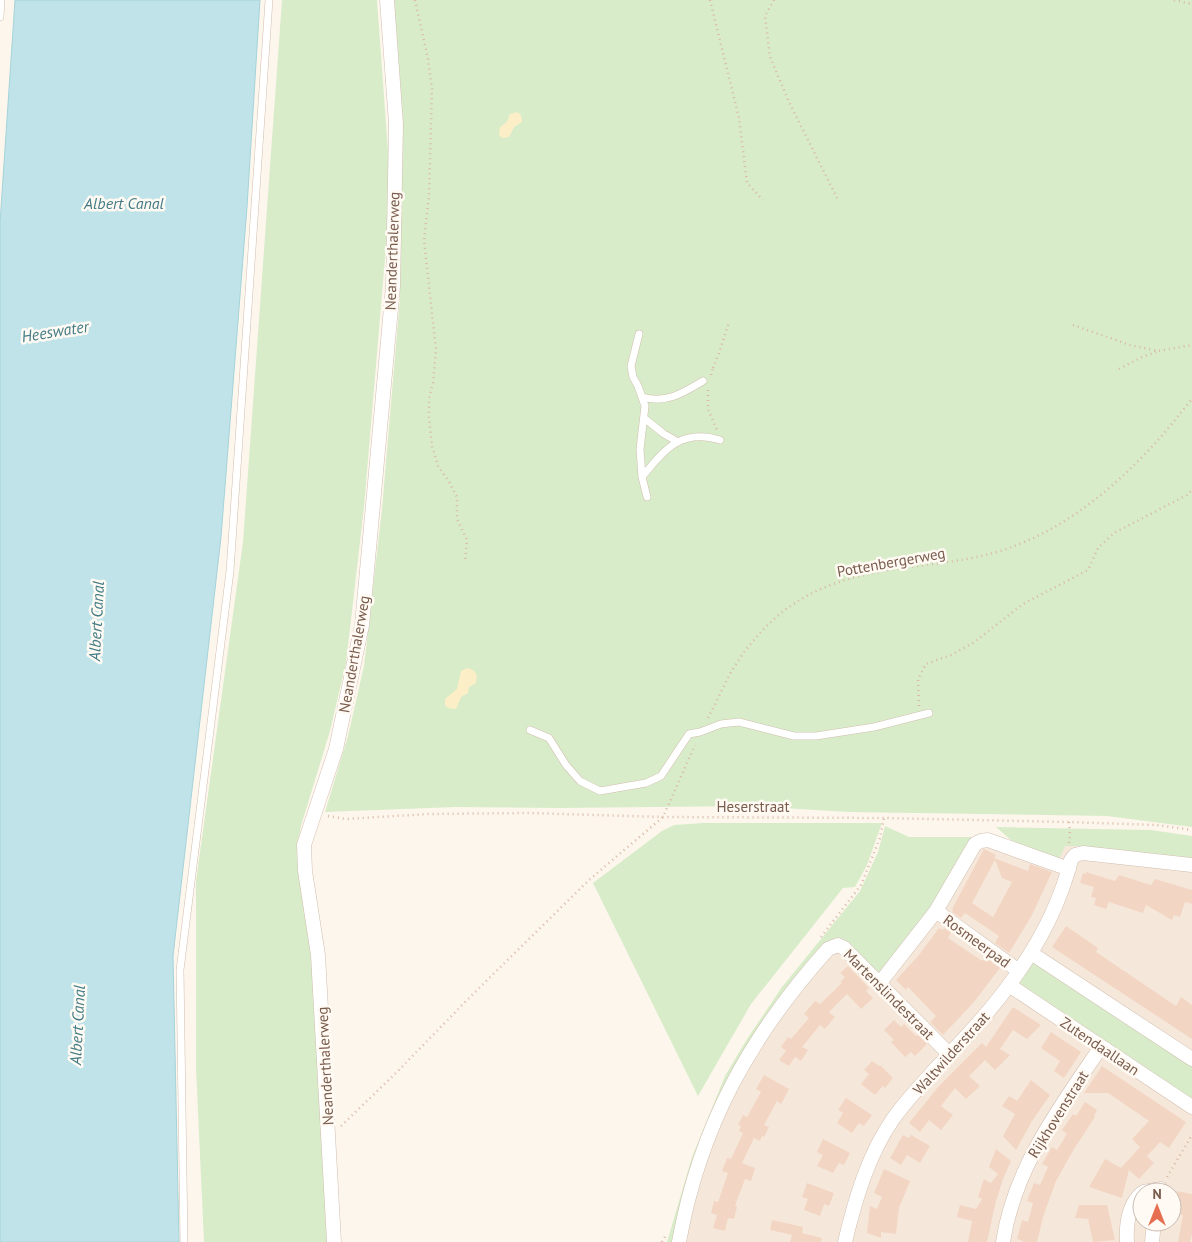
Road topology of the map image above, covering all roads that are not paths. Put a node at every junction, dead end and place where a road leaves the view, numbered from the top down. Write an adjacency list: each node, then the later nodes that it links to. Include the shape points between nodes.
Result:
1 (1, 0): 4 (lane)
2 (269, 0): 27 (lane, via 230,571 180,970)
3 (387, 0): 28 (street, Neanderthalerweg, via 396,124 393,286 362,625 336,749 304,845 318,955)
4 (0, 17)
5 (639, 334): 7 (lane, via 631,366)
6 (705, 383): 7 (lane, via 668,399)
7 (642, 397): 8 (lane)
8 (644, 418): 10 (lane); 11 (lane, via 640,449)
9 (720, 440): 10 (lane, via 698,436)
10 (678, 442): 11 (lane)
11 (642, 477): 12 (lane)
12 (647, 497)
13 (929, 713): 14 (lane, via 874,727 816,736 794,736 738,722 721,724 689,734 661,776 646,783 600,791 580,781 549,738)
14 (530, 730)
15 (1192, 865): 16 (street, via 1083,853 1075,855)
16 (1069, 869): 17 (street, Rosmeerpad, via 988,840 981,841 975,844); 18 (street, Waltwilderstraat, via 1054,912)
17 (936, 911): 19 (street, Rosmeerpad); 20 (street, Rosmeerpad)
18 (1031, 953): 19 (street, Waltwilderstraat); 24 (street)
19 (1019, 970): 21 (street, Waltwilderstraat)
20 (879, 984): 23 (street, Martenslindestraat); 29 (street, Martenslindestraat, via 838,945 828,949 778,1008 751,1048 714,1121 698,1166)
21 (1009, 985): 22 (street, Zutendaallaan); 23 (street, Waltwilderstraat)
22 (1101, 1047): 25 (street, Zutendaallaan); 31 (street, Rijkhovenstraat, via 1044,1132 1029,1161 1017,1190)
23 (949, 1054): 30 (street, Waltwilderstraat, via 892,1120 876,1148 862,1182)
24 (1192, 1059)
25 (1192, 1107)
26 (1132, 1209): 32 (street, via 1127,1226)
27 (184, 1242)
28 (334, 1242)
29 (679, 1242)
30 (845, 1242)
31 (1003, 1242)
32 (1128, 1242)

